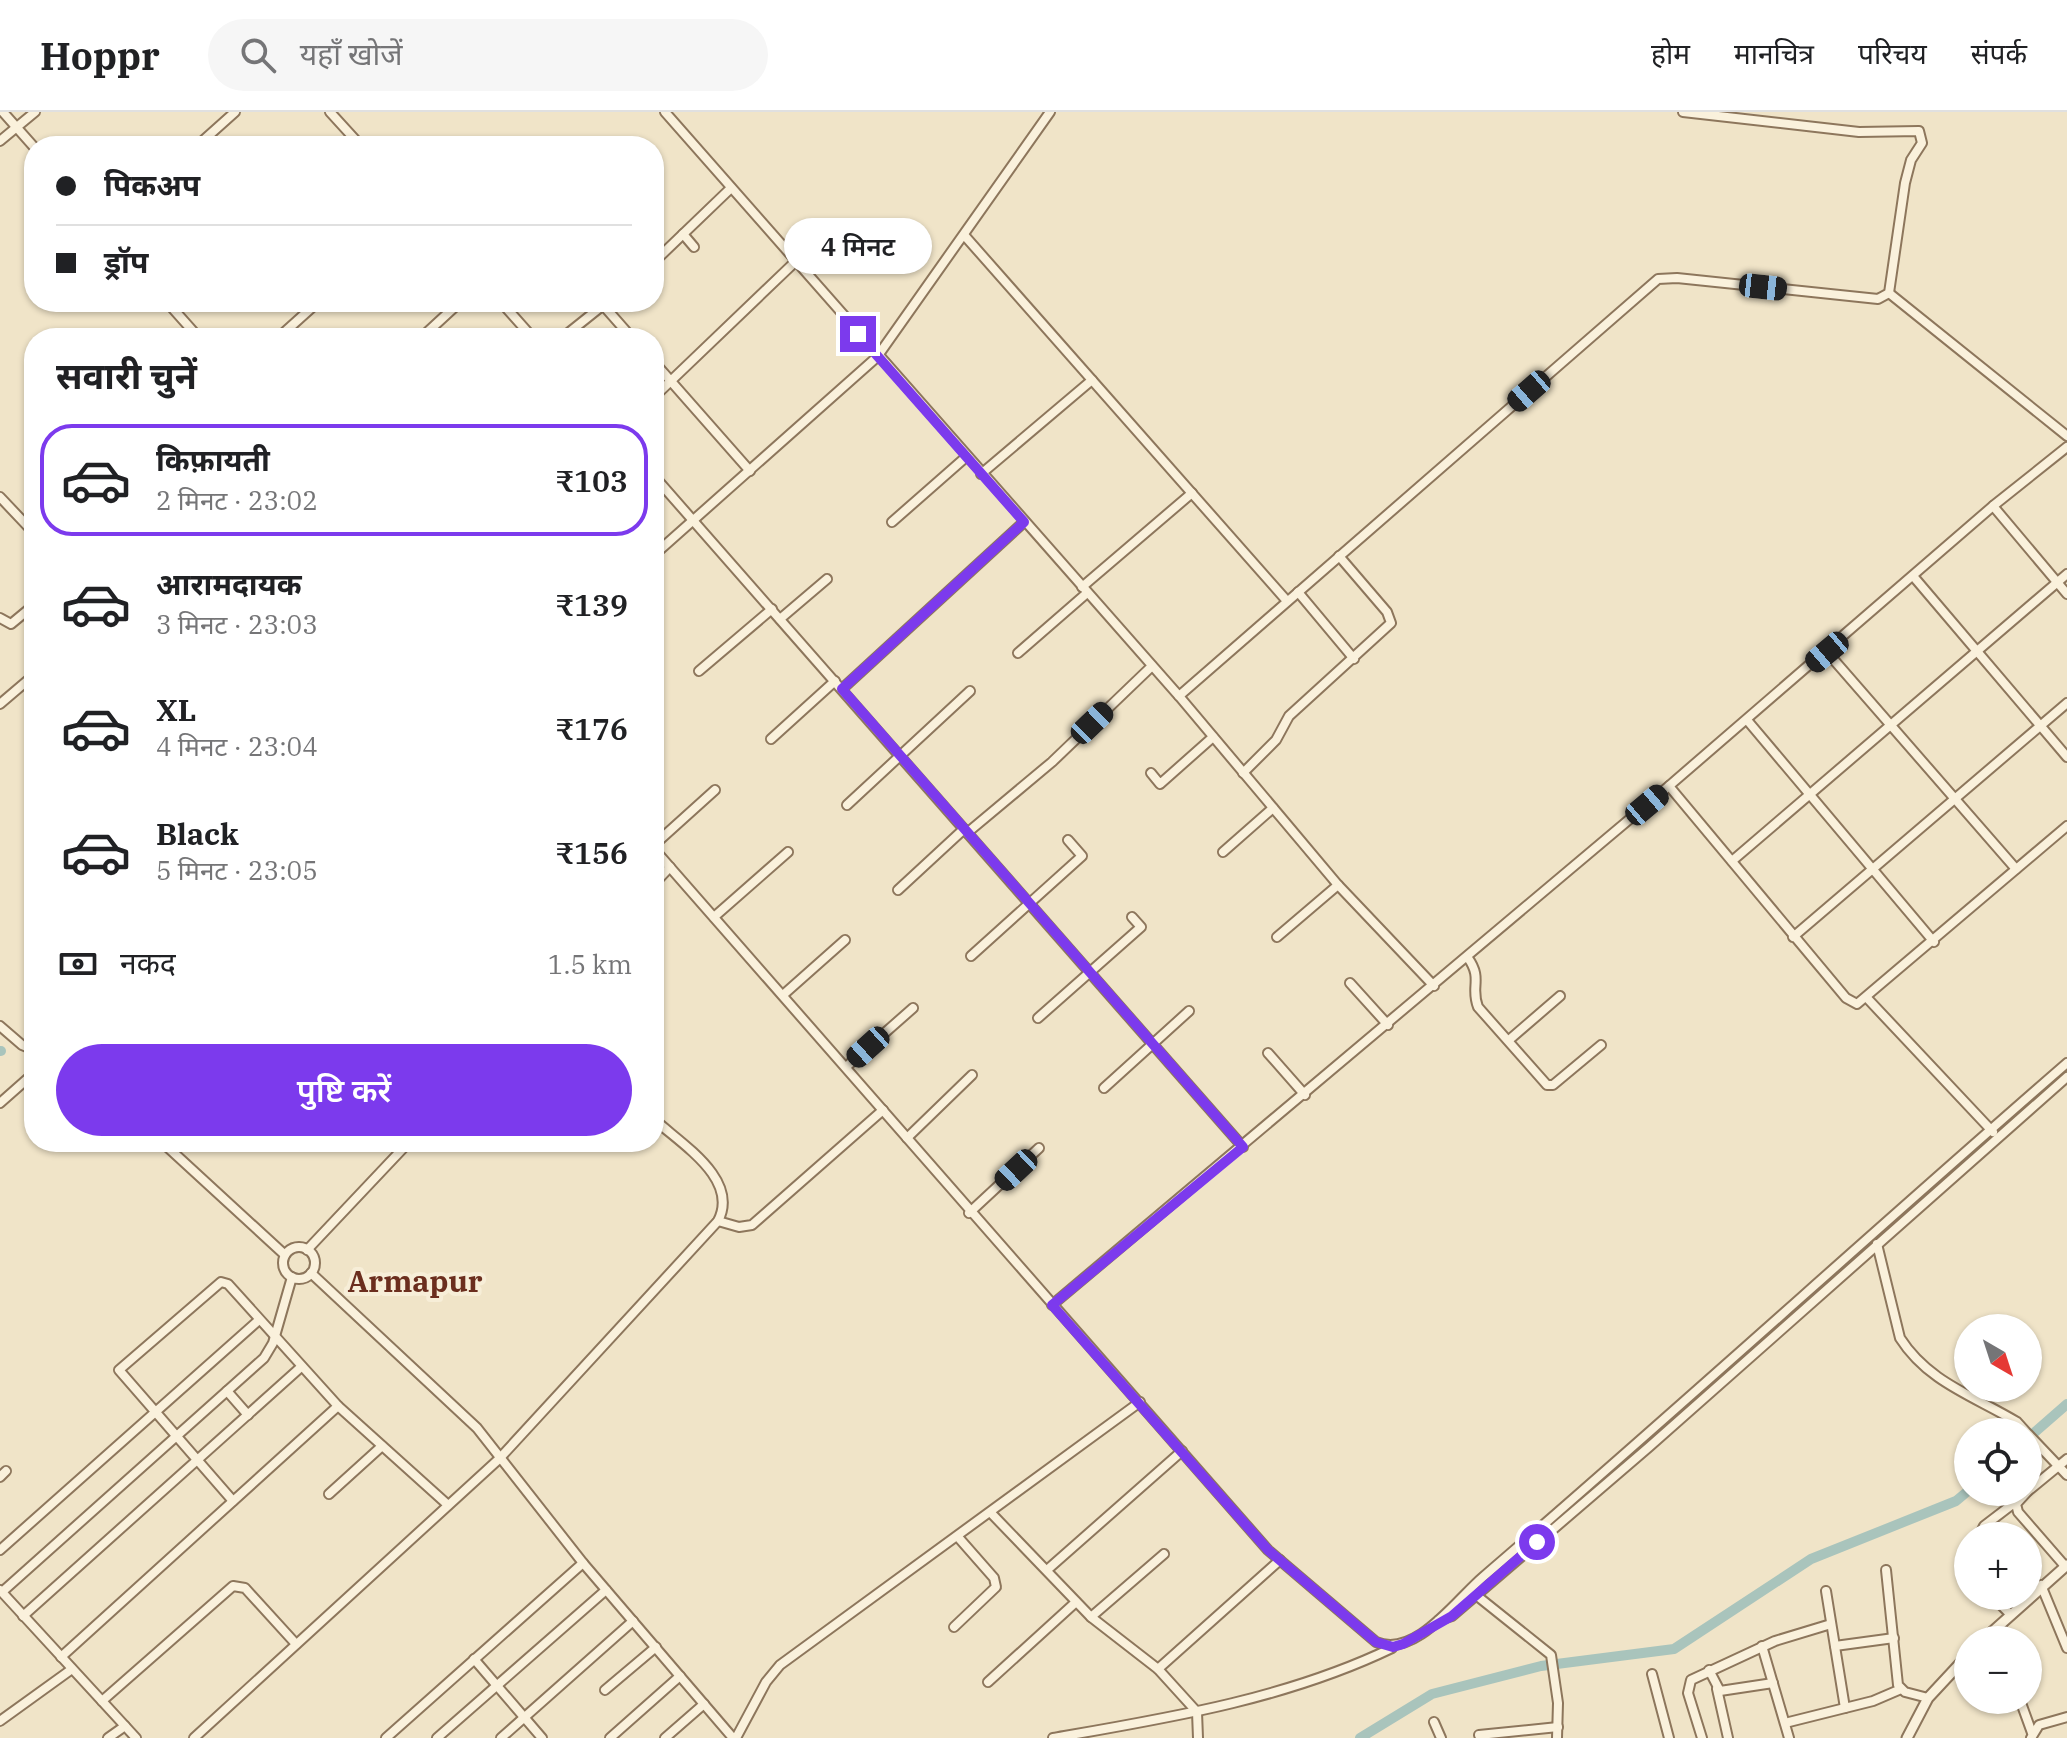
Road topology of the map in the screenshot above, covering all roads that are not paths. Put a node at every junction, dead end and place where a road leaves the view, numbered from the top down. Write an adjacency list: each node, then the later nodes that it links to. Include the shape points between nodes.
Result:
1 (3, 112): 8 (street)
2 (35, 112): 8 (street)
3 (235, 112): 10 (street)
4 (330, 112): 11 (street)
5 (665, 112): 13 (street)
6 (1050, 112): 15 (street)
7 (1683, 112): 19 (street, via 1859,132 1919,131 1922,143 1905,183)
8 (17, 127): 9 (street); 12 (street)
9 (25, 136)
10 (208, 136)
11 (349, 136)
12 (0, 141)
13 (731, 188): 14 (street); 18 (street)
14 (683, 234): 16 (street); 17 (street)
15 (964, 235): 32 (street); 34 (street)
16 (694, 247)
17 (664, 252)
18 (796, 261): 32 (street); 35 (street)
19 (1889, 293): 37 (street); 51 (street, via 1878,299 1658,279)
20 (177, 312): 26 (street)
21 (307, 312): 27 (street)
22 (449, 312): 28 (street)
23 (510, 312): 29 (street)
24 (595, 312): 30 (street)
25 (611, 312): 31 (street)
26 (190, 328)
27 (289, 328)
28 (432, 328)
29 (524, 328)
30 (575, 328)
31 (624, 328)
32 (877, 357): 39 (street); 40 (street)
33 (664, 373): 35 (street)
34 (1092, 380): 41 (street); 43 (street)
35 (671, 381): 36 (street); 40 (street)
36 (664, 388)
37 (2067, 436)
38 (2067, 447): 45 (street)
39 (966, 457): 41 (street); 48 (street)
40 (750, 471): 46 (street)
41 (981, 474): 49 (street)
42 (664, 488): 46 (street)
43 (1192, 493): 56 (street); 59 (street)
44 (0, 497): 47 (street)
45 (1993, 506): 53 (street); 55 (street)
46 (692, 521): 50 (street); 60 (street)
47 (24, 522)
48 (892, 522)
49 (1024, 522): 56 (street); 72 (street)
50 (664, 546)
51 (1339, 556): 57 (street); 67 (street, via 1391,617 1388,627)
52 (2067, 574): 55 (street)
53 (1913, 576): 64 (street); 65 (street)
54 (827, 579): 63 (street)
55 (2057, 582): 58 (street); 65 (street)
56 (1084, 590): 66 (street); 68 (street)
57 (1298, 592): 59 (street); 67 (street)
58 (2067, 594)
59 (1287, 601): 74 (street)
60 (772, 609): 63 (street); 69 (street)
61 (24, 613): 62 (street, via 11,624)
62 (0, 618)
63 (780, 619): 70 (street)
64 (1827, 652): 77 (street); 78 (street)
65 (1979, 652): 78 (street); 79 (street)
66 (1018, 653)
67 (1354, 659): 85 (street, via 1289,716 1276,740)
68 (1152, 666): 74 (street); 93 (street, via 1052,762)
69 (699, 671)
70 (835, 681): 72 (street); 81 (street)
71 (24, 684): 76 (street)
72 (842, 689): 82 (street)
73 (970, 691): 82 (street)
74 (1179, 696): 80 (street)
75 (2067, 703): 79 (street)
76 (0, 704)
77 (1747, 720): 86 (street); 89 (street)
78 (1892, 724): 88 (street); 89 (street)
79 (2040, 724): 83 (street); 88 (street)
80 (1213, 737): 84 (street, via 1160,784); 85 (street)
81 (771, 739)
82 (899, 754): 90 (street); 93 (street)
83 (2067, 757)
84 (1151, 773)
85 (1243, 773): 91 (street)
86 (1669, 786): 99 (street); 114 (street)
87 (715, 790): 94 (street)
88 (1955, 795): 101 (street); 102 (street)
89 (1811, 796): 99 (street); 102 (street)
90 (847, 805)
91 (1273, 808): 97 (street); 104 (street)
92 (2067, 826): 101 (street)
93 (966, 831): 105 (street); 106 (street)
94 (664, 838)
95 (1068, 840): 106 (street, via 1082,856)
96 (788, 852): 107 (street)
97 (1223, 852)
98 (664, 860): 100 (street)
99 (1732, 861): 110 (street)
100 (670, 867): 103 (street); 107 (street)
101 (2016, 869): 112 (street)
102 (1874, 871): 110 (street); 112 (street)
103 (664, 873)
104 (1338, 885): 109 (street); 117 (street)
105 (898, 890)
106 (1030, 903): 113 (street); 115 (street)
107 (714, 917): 118 (street)
108 (1132, 917): 115 (street, via 1141,927)
109 (1277, 937)
110 (1793, 937): 120 (street, via 1852,1003)
111 (845, 940): 118 (street)
112 (1934, 942): 120 (street)
113 (971, 956)
114 (1468, 958): 117 (street); 126 (street, via 1478,975 1478,1007)
115 (1090, 973): 123 (street); 127 (street)
116 (1350, 983): 124 (street)
117 (1434, 986): 124 (street)
118 (783, 995): 132 (street)
119 (1560, 996): 126 (street)
120 (1867, 998): 141 (street)
121 (913, 1008): 132 (street)
122 (1189, 1011): 127 (street)
123 (1038, 1018)
124 (1388, 1025): 137 (street)
125 (0, 1026): 129 (street)
126 (1509, 1040): 128 (street, via 1550,1085)
127 (1152, 1044): 136 (street); 144 (street)
128 (1601, 1045)
129 (24, 1046)
130 (1268, 1053): 137 (street)
131 (2067, 1063): 141 (street)
132 (846, 1067): 139 (street)
133 (972, 1075): 142 (street)
134 (2067, 1077): 143 (street)
135 (24, 1082): 138 (street)
136 (1104, 1088)
137 (1305, 1095): 144 (street)
138 (0, 1103)
139 (883, 1110): 142 (street); 149 (street, via 752,1225)
140 (664, 1129): 149 (street, via 720,1183 724,1206)
141 (1990, 1130): 143 (street); 203 (street, via 1670,1417 1456,1600)
142 (907, 1138): 148 (street)
143 (1999, 1138): 150 (street)
144 (1243, 1147): 155 (street)
145 (1039, 1148): 148 (street)
146 (173, 1152): 152 (street)
147 (400, 1152): 151 (street)
148 (969, 1213): 155 (street)
149 (718, 1221): 169 (street)
150 (1877, 1244): 164 (street, via 1907,1348 1943,1382); 195 (street)
151 (307, 1250): 152 (street, via 297,1247); 153 (street, via 314,1263)
152 (285, 1255): 154 (street, via 284,1270)
153 (311, 1273): 154 (street); 169 (street, via 477,1428)
154 (292, 1277): 157 (street)
155 (1052, 1305): 160 (street)
156 (259, 1320): 157 (street); 162 (street); 162 (street, via 228,1284 217,1283 123,1363 119,1370)
157 (274, 1338): 158 (street); 159 (street, via 264,1358)
158 (301, 1367): 161 (street); 163 (street)
159 (227, 1391): 163 (street); 165 (street)
160 (1140, 1402): 168 (street); 180 (street)
161 (338, 1406): 166 (street); 176 (street)
162 (156, 1412): 165 (street); 183 (street)
163 (248, 1415): 171 (street)
164 (2010, 1418)
165 (177, 1436): 171 (street); 193 (street)
166 (382, 1446): 175 (street); 177 (street)
167 (2042, 1450): 172 (street)
168 (1182, 1451): 185 (street); 188 (street)
169 (499, 1459): 177 (street); 186 (street)
170 (2067, 1459): 172 (street)
171 (198, 1460): 176 (street); 200 (street)
172 (2058, 1466): 173 (street); 174 (street)
173 (2067, 1475)
174 (2042, 1480)
175 (329, 1494)
176 (233, 1501): 214 (street)
177 (448, 1505): 208 (street)
178 (2009, 1506): 181 (street)
179 (2018, 1506): 187 (street)
180 (991, 1513): 182 (street); 188 (street)
181 (1989, 1522)
182 (958, 1537): 206 (street, via 996,1587); 252 (street, via 780,1665)
183 (0, 1550)
184 (1164, 1554): 201 (street)
185 (1280, 1560): 212 (street, via 1376,1642); 217 (street)
186 (583, 1563): 192 (street); 215 (street)
187 (2066, 1566): 190 (street)
188 (1047, 1570): 196 (street)
189 (1886, 1570): 207 (street)
190 (2042, 1584)
191 (2042, 1587): 213 (street)
192 (606, 1590): 202 (street); 224 (street)
193 (1, 1591): 200 (street)
194 (1826, 1591): 204 (street)
195 (1476, 1595): 203 (street); 240 (street, via 1546,1649 1554,1662)
196 (1076, 1602): 201 (street); 222 (street)
197 (2006, 1610): 199 (street)
198 (2014, 1610): 199 (street)
199 (2010, 1614): 205 (street)
200 (23, 1616): 214 (street)
201 (1091, 1617): 217 (street)
202 (633, 1621): 211 (street); 235 (street)
203 (1439, 1621): 212 (street)
204 (1831, 1624): 209 (street); 210 (street)
205 (1996, 1626)
206 (954, 1627)
207 (1894, 1638): 210 (street); 226 (street)
208 (296, 1644): 229 (street, via 245,1588 233,1586); 245 (street)
209 (1762, 1646): 218 (street); 223 (street)
210 (1835, 1646): 231 (street)
211 (656, 1647): 221 (street); 227 (street)
212 (1393, 1647): 232 (street, via 1338,1673)
213 (2067, 1648)
214 (61, 1657): 216 (street)
215 (474, 1659): 224 (street); 246 (street)
216 (72, 1669): 229 (street); 236 (street)
217 (1158, 1669): 232 (street)
218 (1709, 1670): 225 (street); 258 (street, via 1687,1687)
219 (1954, 1670): 228 (street)
220 (1652, 1674): 257 (street)
221 (680, 1676): 230 (street); 250 (street)
222 (988, 1682)
223 (1773, 1683): 225 (street); 238 (street)
224 (497, 1685): 235 (street); 247 (street)
225 (1717, 1689): 259 (street)
226 (1901, 1689): 228 (street); 231 (street)
227 (605, 1690)
228 (1928, 1698): 261 (street)
229 (102, 1701): 239 (street)
230 (704, 1704): 251 (street); 252 (street)
231 (1845, 1708): 238 (street)
232 (1197, 1712): 253 (street); 254 (street)
233 (2025, 1714): 242 (street)
234 (2067, 1717): 242 (street, via 2039,1725)
235 (525, 1718): 248 (street); 249 (street)
236 (0, 1721)
237 (1434, 1722): 255 (street)
238 (1785, 1723): 260 (street)
239 (125, 1726): 243 (street); 244 (street)
240 (1558, 1727): 241 (street); 256 (street)
241 (1479, 1735)
242 (2032, 1735)
243 (108, 1738)
244 (136, 1738)
245 (194, 1738)
246 (386, 1738)
247 (437, 1738)
248 (501, 1738)
249 (542, 1738)
250 (610, 1738)
251 (665, 1738)
252 (735, 1738)
253 (1053, 1738)
254 (1198, 1738)
255 (1441, 1738)
256 (1557, 1738)
257 (1669, 1738)
258 (1702, 1738)
259 (1728, 1738)
260 (1789, 1738)
261 (1907, 1738)

